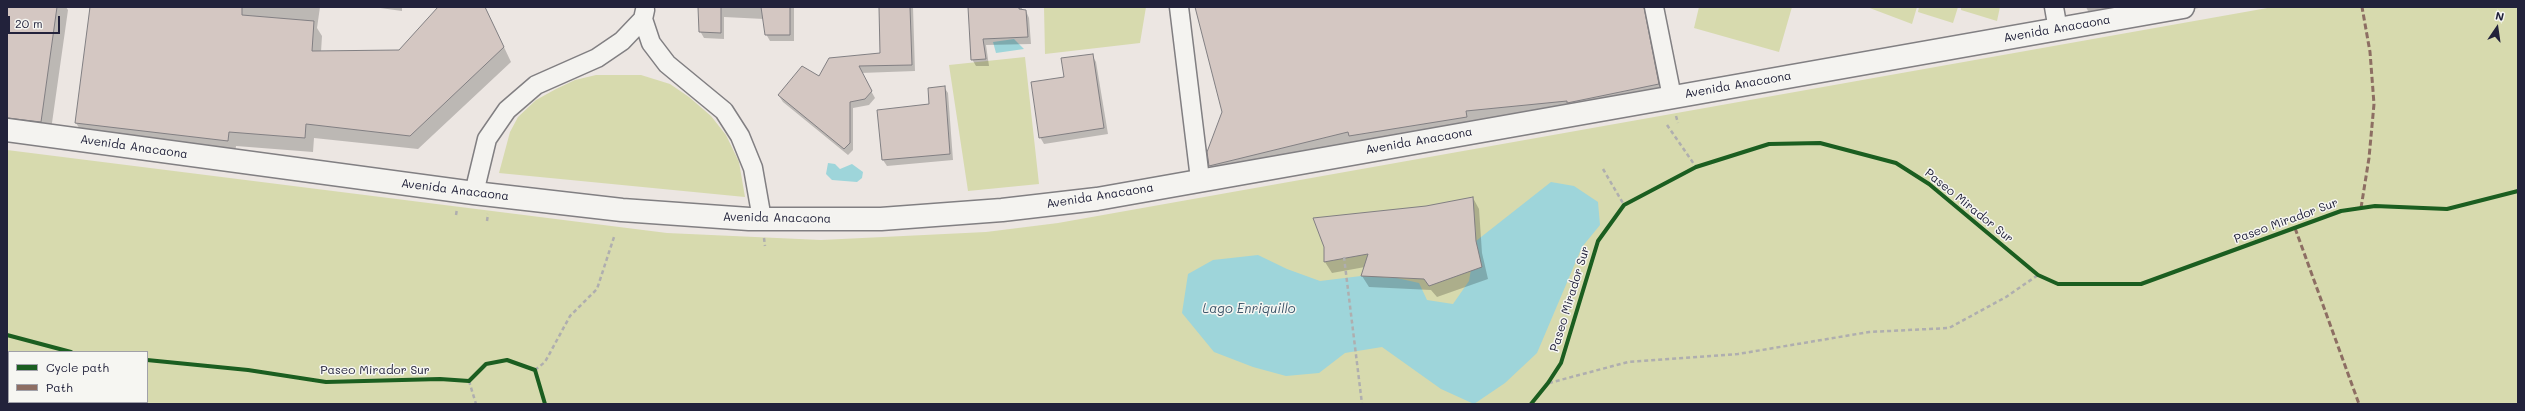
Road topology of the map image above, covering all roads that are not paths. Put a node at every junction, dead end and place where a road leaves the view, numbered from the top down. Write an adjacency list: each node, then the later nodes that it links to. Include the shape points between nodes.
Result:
1 (1179, 7): 9 (street)
2 (1654, 7): 7 (street)
3 (2054, 7): 6 (street)
4 (2183, 7): 6 (main road, Avenida Anacaona)
5 (644, 13): 10 (street, via 622,41 597,58 536,85 507,110 487,139); 11 (street, via 651,43 667,64 724,111 740,136 753,168)
6 (2058, 30): 7 (main road, Avenida Anacaona)
7 (1672, 97): 9 (main road, Avenida Anacaona)
8 (7, 130): 10 (main road, Avenida Anacaona)
9 (1200, 179): 11 (main road, Avenida Anacaona, via 1097,199 1002,210 880,219)
10 (474, 193): 11 (main road, Avenida Anacaona, via 622,210)
11 (762, 219)

